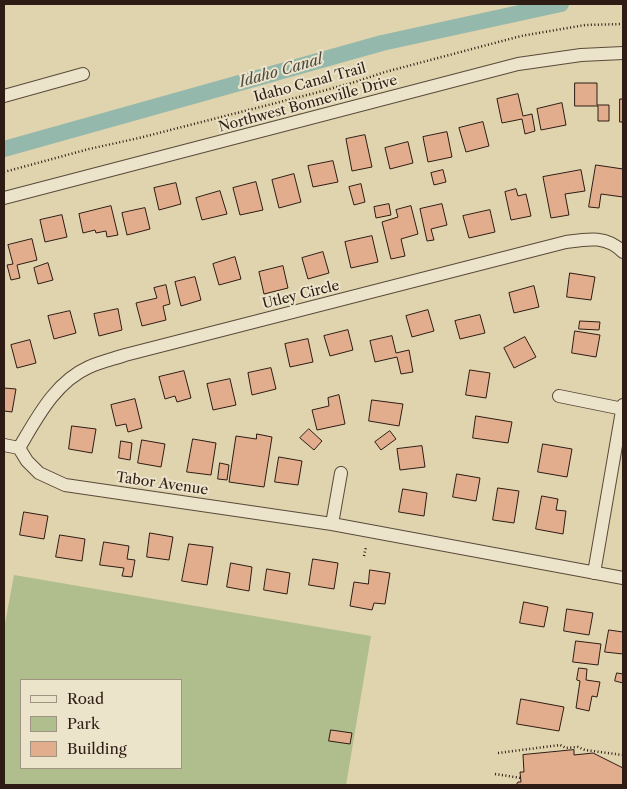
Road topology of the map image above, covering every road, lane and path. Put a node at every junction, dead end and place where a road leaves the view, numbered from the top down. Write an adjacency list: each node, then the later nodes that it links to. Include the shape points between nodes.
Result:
1 (623, 24): 5 (path, Idaho Canal Trail, via 585,24 521,36 315,93)
2 (623, 53): 6 (street, Northwest Bonneville Drive, via 581,54 518,64)
3 (82, 74): 4 (street)
4 (4, 96)
5 (4, 172)
6 (4, 198)
7 (623, 252): 12 (street, Utley Circle, via 608,242 592,238 566,242 88,367 69,379 45,405)
8 (559, 396): 10 (street)
9 (623, 405): 10 (street)
10 (623, 408): 17 (street)
11 (4, 445): 12 (street)
12 (19, 448): 14 (street, Tabor Avenue, via 39,472 65,485)
13 (341, 473): 14 (street)
14 (332, 524): 17 (street, Tabor Avenue)
15 (366, 547): 16 (path)
16 (364, 556)
17 (594, 573): 18 (street, Tabor Avenue)
18 (623, 578)
19 (498, 753): 20 (path, via 560,745)
20 (623, 755)
21 (495, 774): 22 (path)
22 (521, 778)

